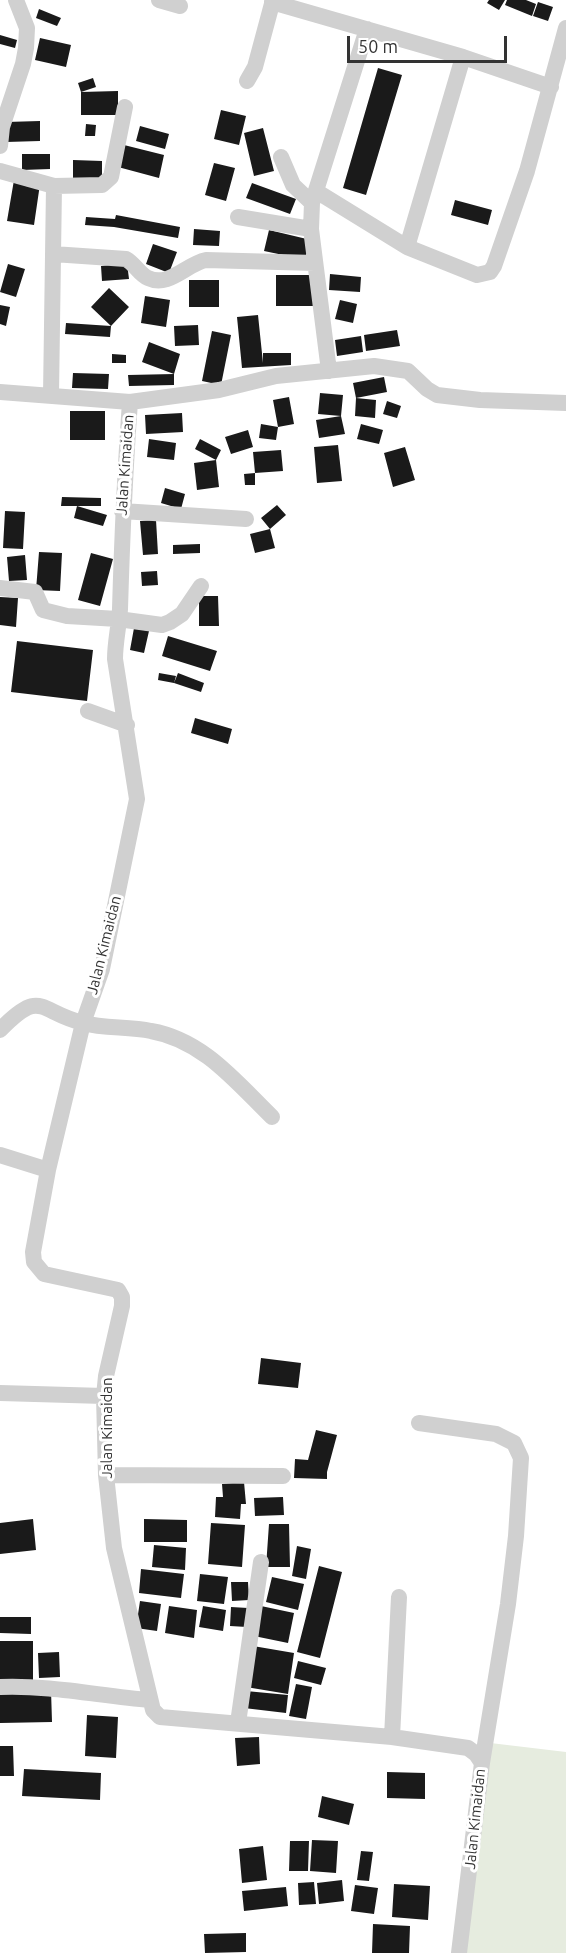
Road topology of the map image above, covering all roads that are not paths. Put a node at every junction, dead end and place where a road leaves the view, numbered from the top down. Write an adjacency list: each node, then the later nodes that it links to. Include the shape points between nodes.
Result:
1 (16, 0): 11 (street, via 27,28 26,48)
2 (159, 0): 4 (street)
3 (272, 1): 6 (street); 8 (street, via 255,67)
4 (180, 7)
5 (566, 28): 9 (street)
6 (367, 29): 7 (street); 15 (street)
7 (463, 57): 9 (street); 18 (street)
8 (247, 81)
9 (551, 87): 18 (street, via 527,171 490,272 477,275)
10 (125, 107): 14 (street, via 111,177 102,184)
11 (0, 146)
12 (281, 158): 15 (street, via 293,185)
13 (0, 171): 14 (street)
14 (54, 186): 19 (street)
15 (314, 197): 17 (street); 18 (street)
16 (238, 217): 17 (street)
17 (311, 229): 20 (street)
18 (407, 247)
19 (53, 254): 20 (street, via 126,259 145,277 160,279 169,279 206,260); 23 (street)
20 (315, 263): 21 (street)
21 (329, 370): 24 (street); 25 (street, via 374,366 408,371 437,395)
22 (0, 392): 23 (street)
23 (51, 395): 24 (street)
24 (129, 402): 26 (street, Jalan Kimaidan)
25 (566, 403)
26 (122, 511): 27 (street); 30 (street, Jalan Kimaidan)
27 (246, 519)
28 (201, 586): 30 (street, via 182,614 170,622 162,625)
29 (0, 588): 30 (street, via 35,592 43,610 67,616)
30 (118, 619): 32 (street, Jalan Kimaidan, via 115,659)
31 (88, 711): 32 (street)
32 (126, 724): 33 (street, Jalan Kimaidan, via 137,799 102,969)
33 (83, 1023): 34 (street, via 41,1005 27,1007); 35 (street, via 152,1031 185,1041 213,1059); 37 (street, Jalan Kimaidan)
34 (0, 1030)
35 (272, 1117)
36 (0, 1155): 37 (street)
37 (48, 1170): 39 (street, Jalan Kimaidan, via 34,1262 44,1274 118,1290 122,1297)
38 (0, 1393): 39 (street)
39 (104, 1396): 41 (street, Jalan Kimaidan)
40 (419, 1423): 49 (street, via 496,1434 514,1443 521,1458 508,1604)
41 (106, 1474): 42 (street); 46 (street, Jalan Kimaidan, via 114,1548)
42 (283, 1476)
43 (261, 1562): 47 (street)
44 (399, 1597): 48 (street)
45 (0, 1687): 46 (street, via 47,1687)
46 (150, 1700): 47 (street, Jalan Kimaidan, via 160,1717)
47 (238, 1723): 48 (street, Jalan Kimaidan)
48 (392, 1737): 49 (street, Jalan Kimaidan, via 468,1748)
49 (482, 1763): 50 (street, Jalan Kimaidan)
50 (459, 1953)

